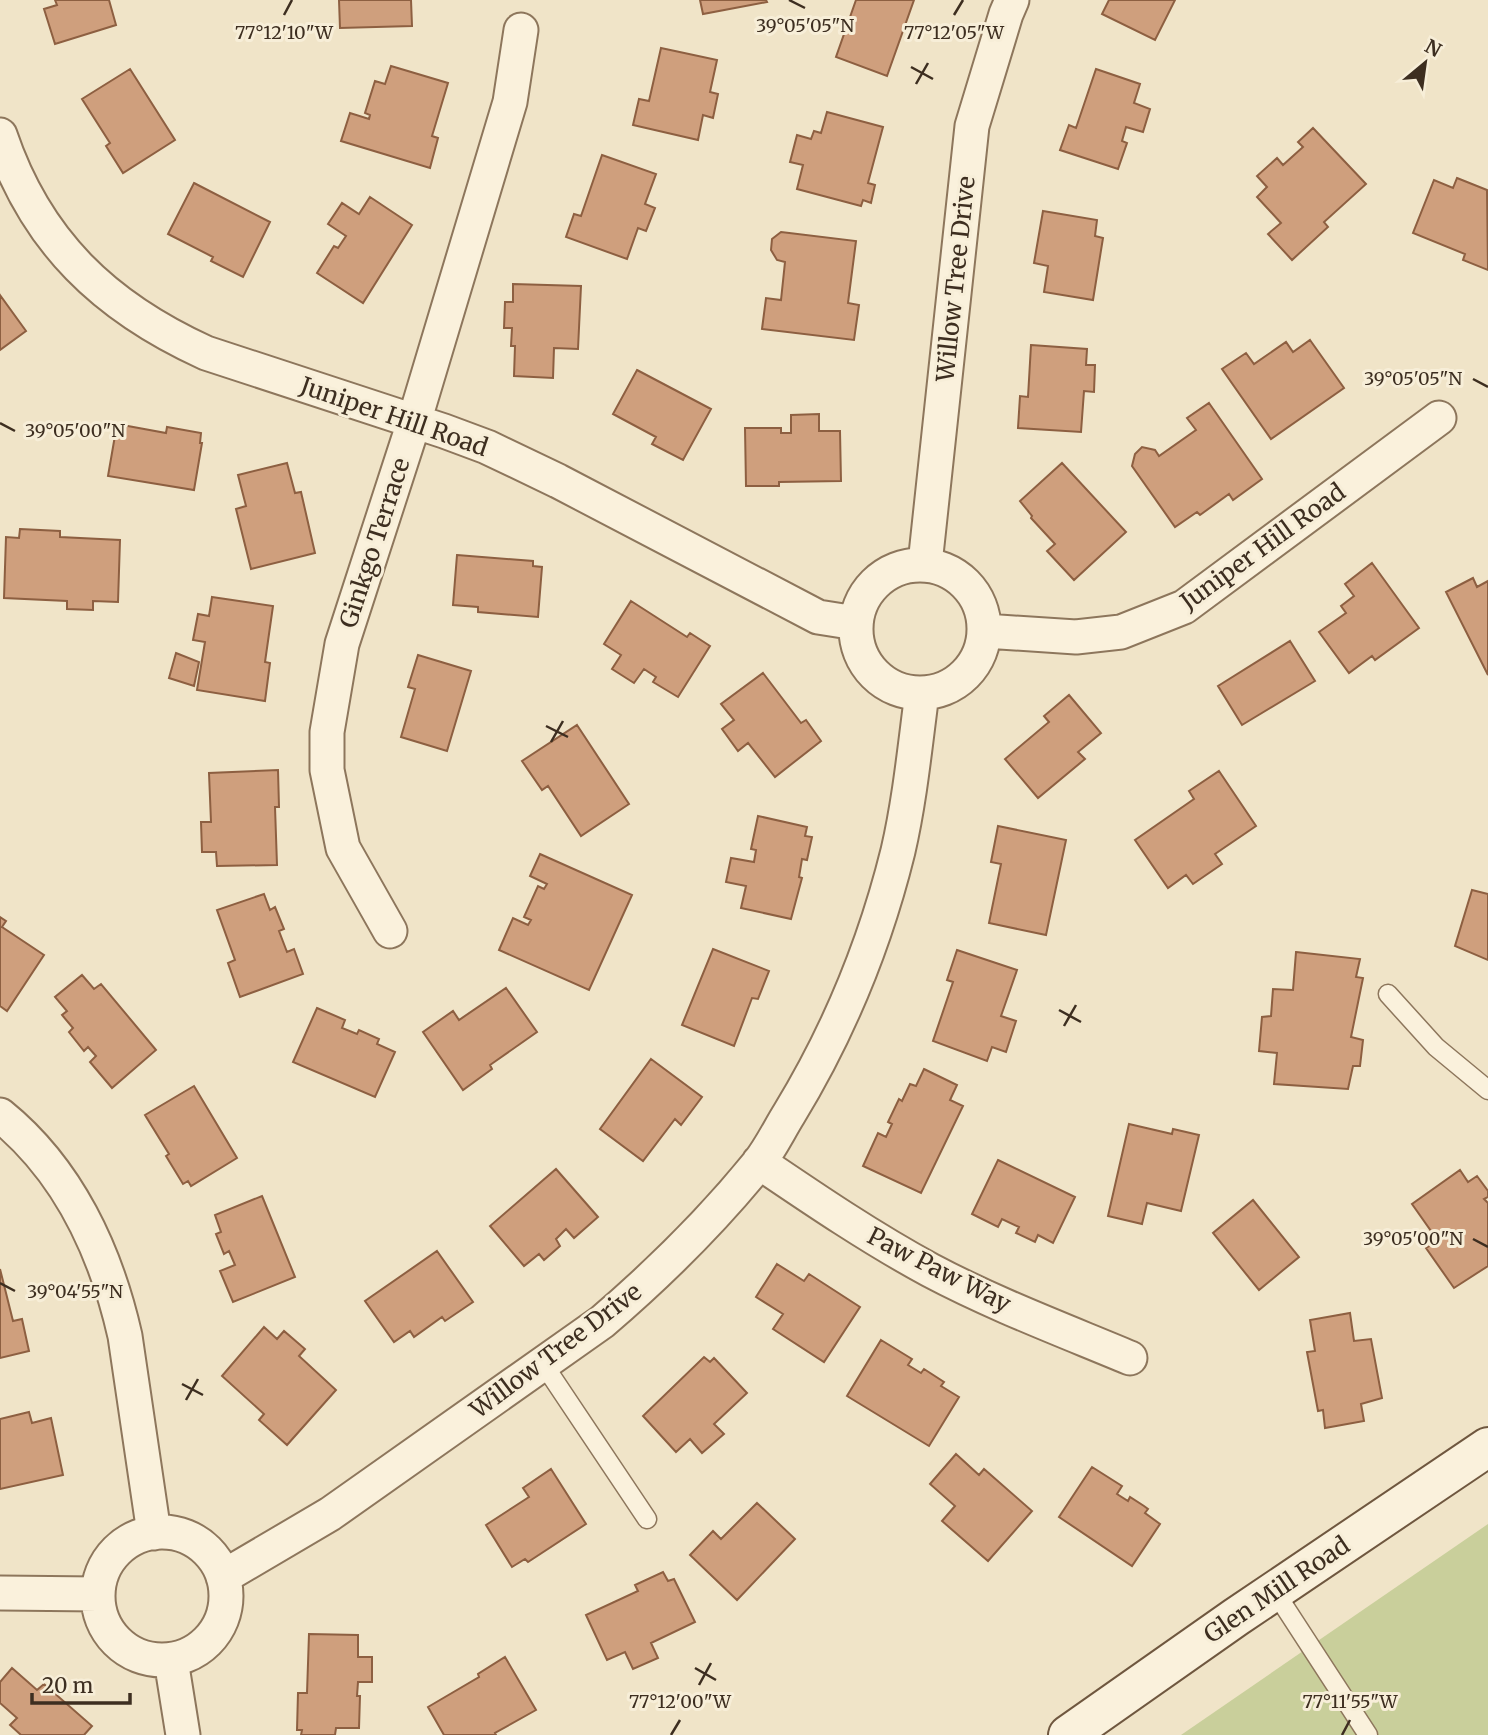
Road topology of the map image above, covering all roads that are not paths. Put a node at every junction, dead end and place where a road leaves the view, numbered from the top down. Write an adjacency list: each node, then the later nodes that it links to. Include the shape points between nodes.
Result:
1 (1013, 0): 6 (street, Willow Tree Drive, via 972,126)
2 (521, 30): 5 (street, Ginkgo Terrace, via 510,102)
3 (0, 135): 5 (street, Juniper Hill Road, via 16,178 54,240 95,285 132,313 206,353)
4 (1440, 418): 8 (street, Juniper Hill Road, via 1184,607 1121,632 1076,637)
5 (414, 422): 7 (street, Juniper Hill Road, via 487,447 558,481 818,618); 10 (street, Ginkgo Terrace, via 342,644 327,732 327,770 343,848)
6 (925, 564): 7 (street, via 905,566 871,587 860,604); 8 (street, via 944,568 975,593)
7 (856, 623): 9 (street, via 866,665 882,681)
8 (985, 631): 9 (street, via 973,667 959,681)
9 (922, 693): 14 (street, Willow Tree Drive, via 898,848 860,974 803,1091)
10 (390, 931)
11 (1388, 994): 12 (lane, via 1436,1047)
12 (1488, 1090)
13 (0, 1115): 19 (street, via 36,1149 63,1184 105,1263 125,1336)
14 (760, 1161): 15 (street, Paw Paw Way, via 932,1271); 16 (street, Willow Tree Drive, via 700,1230 636,1293)
15 (1130, 1358)
16 (544, 1365): 18 (lane); 20 (street, Willow Tree Drive, via 330,1514)
17 (1488, 1447): 21 (main road, Glen Mill Road)
18 (647, 1518)
19 (154, 1533): 20 (street, via 176,1534 197,1542 214,1558); 23 (street, via 121,1547 105,1569)
20 (223, 1577): 24 (street, via 226,1605 217,1630 205,1645)
21 (1275, 1592): 26 (main road, Glen Mill Road); 27 (lane)
22 (0, 1593): 23 (street)
23 (98, 1594): 24 (street, via 112,1636 149,1659)
24 (171, 1660): 25 (street)
25 (183, 1735)
26 (1068, 1735)
27 (1368, 1735)

